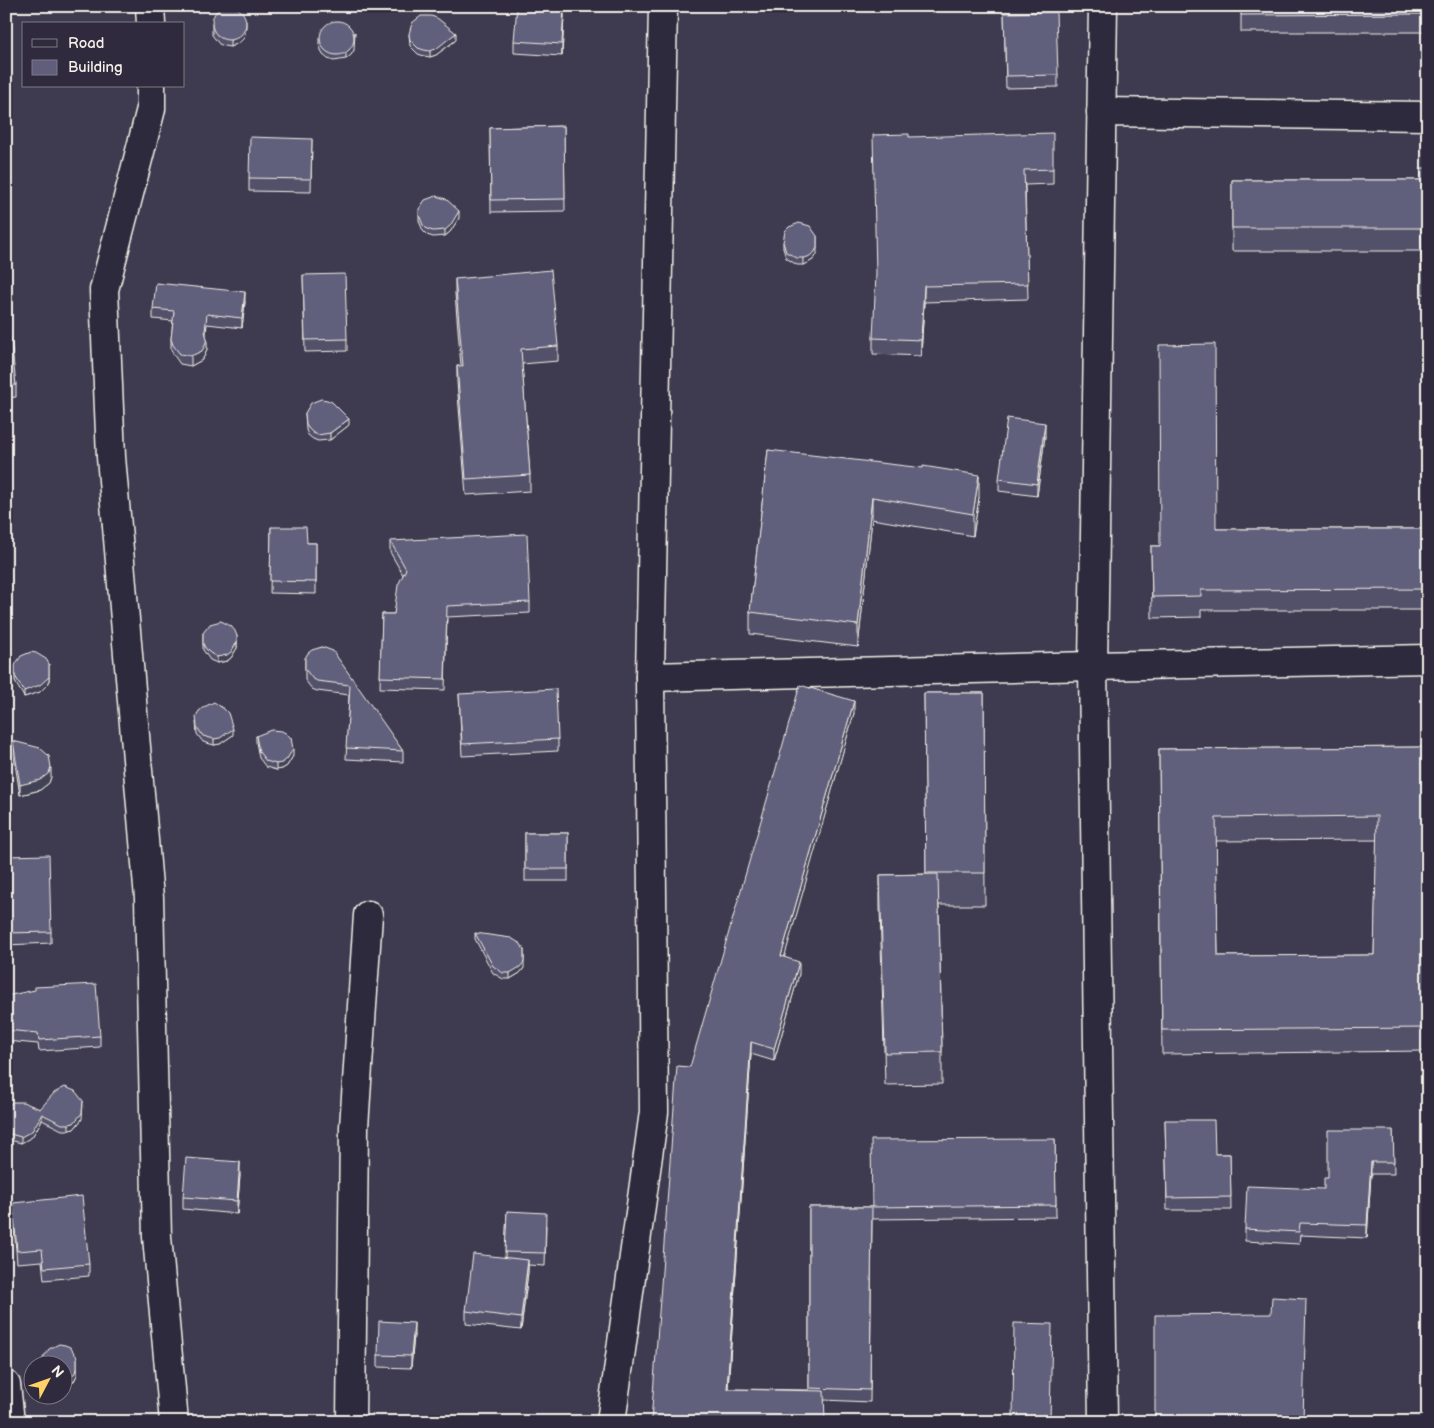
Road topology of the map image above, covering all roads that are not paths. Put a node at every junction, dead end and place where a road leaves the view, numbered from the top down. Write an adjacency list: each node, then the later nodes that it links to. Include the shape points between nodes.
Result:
1 (150, 6): 4 (street)
2 (663, 6): 10 (street)
3 (1103, 6): 6 (street)
4 (151, 22)
5 (151, 88): 14 (street, via 151,109 104,290 111,456 149,898 157,1237)
6 (1101, 112): 7 (street); 9 (street)
7 (1428, 116)
8 (1428, 659): 9 (street)
9 (1093, 666): 10 (street); 17 (street)
10 (650, 677): 16 (street, via 654,1112)
11 (368, 915): 15 (street, via 354,1127)
12 (6, 1385): 13 (street)
13 (10, 1422)
14 (174, 1422)
15 (351, 1422)
16 (611, 1422)
17 (1103, 1422)

